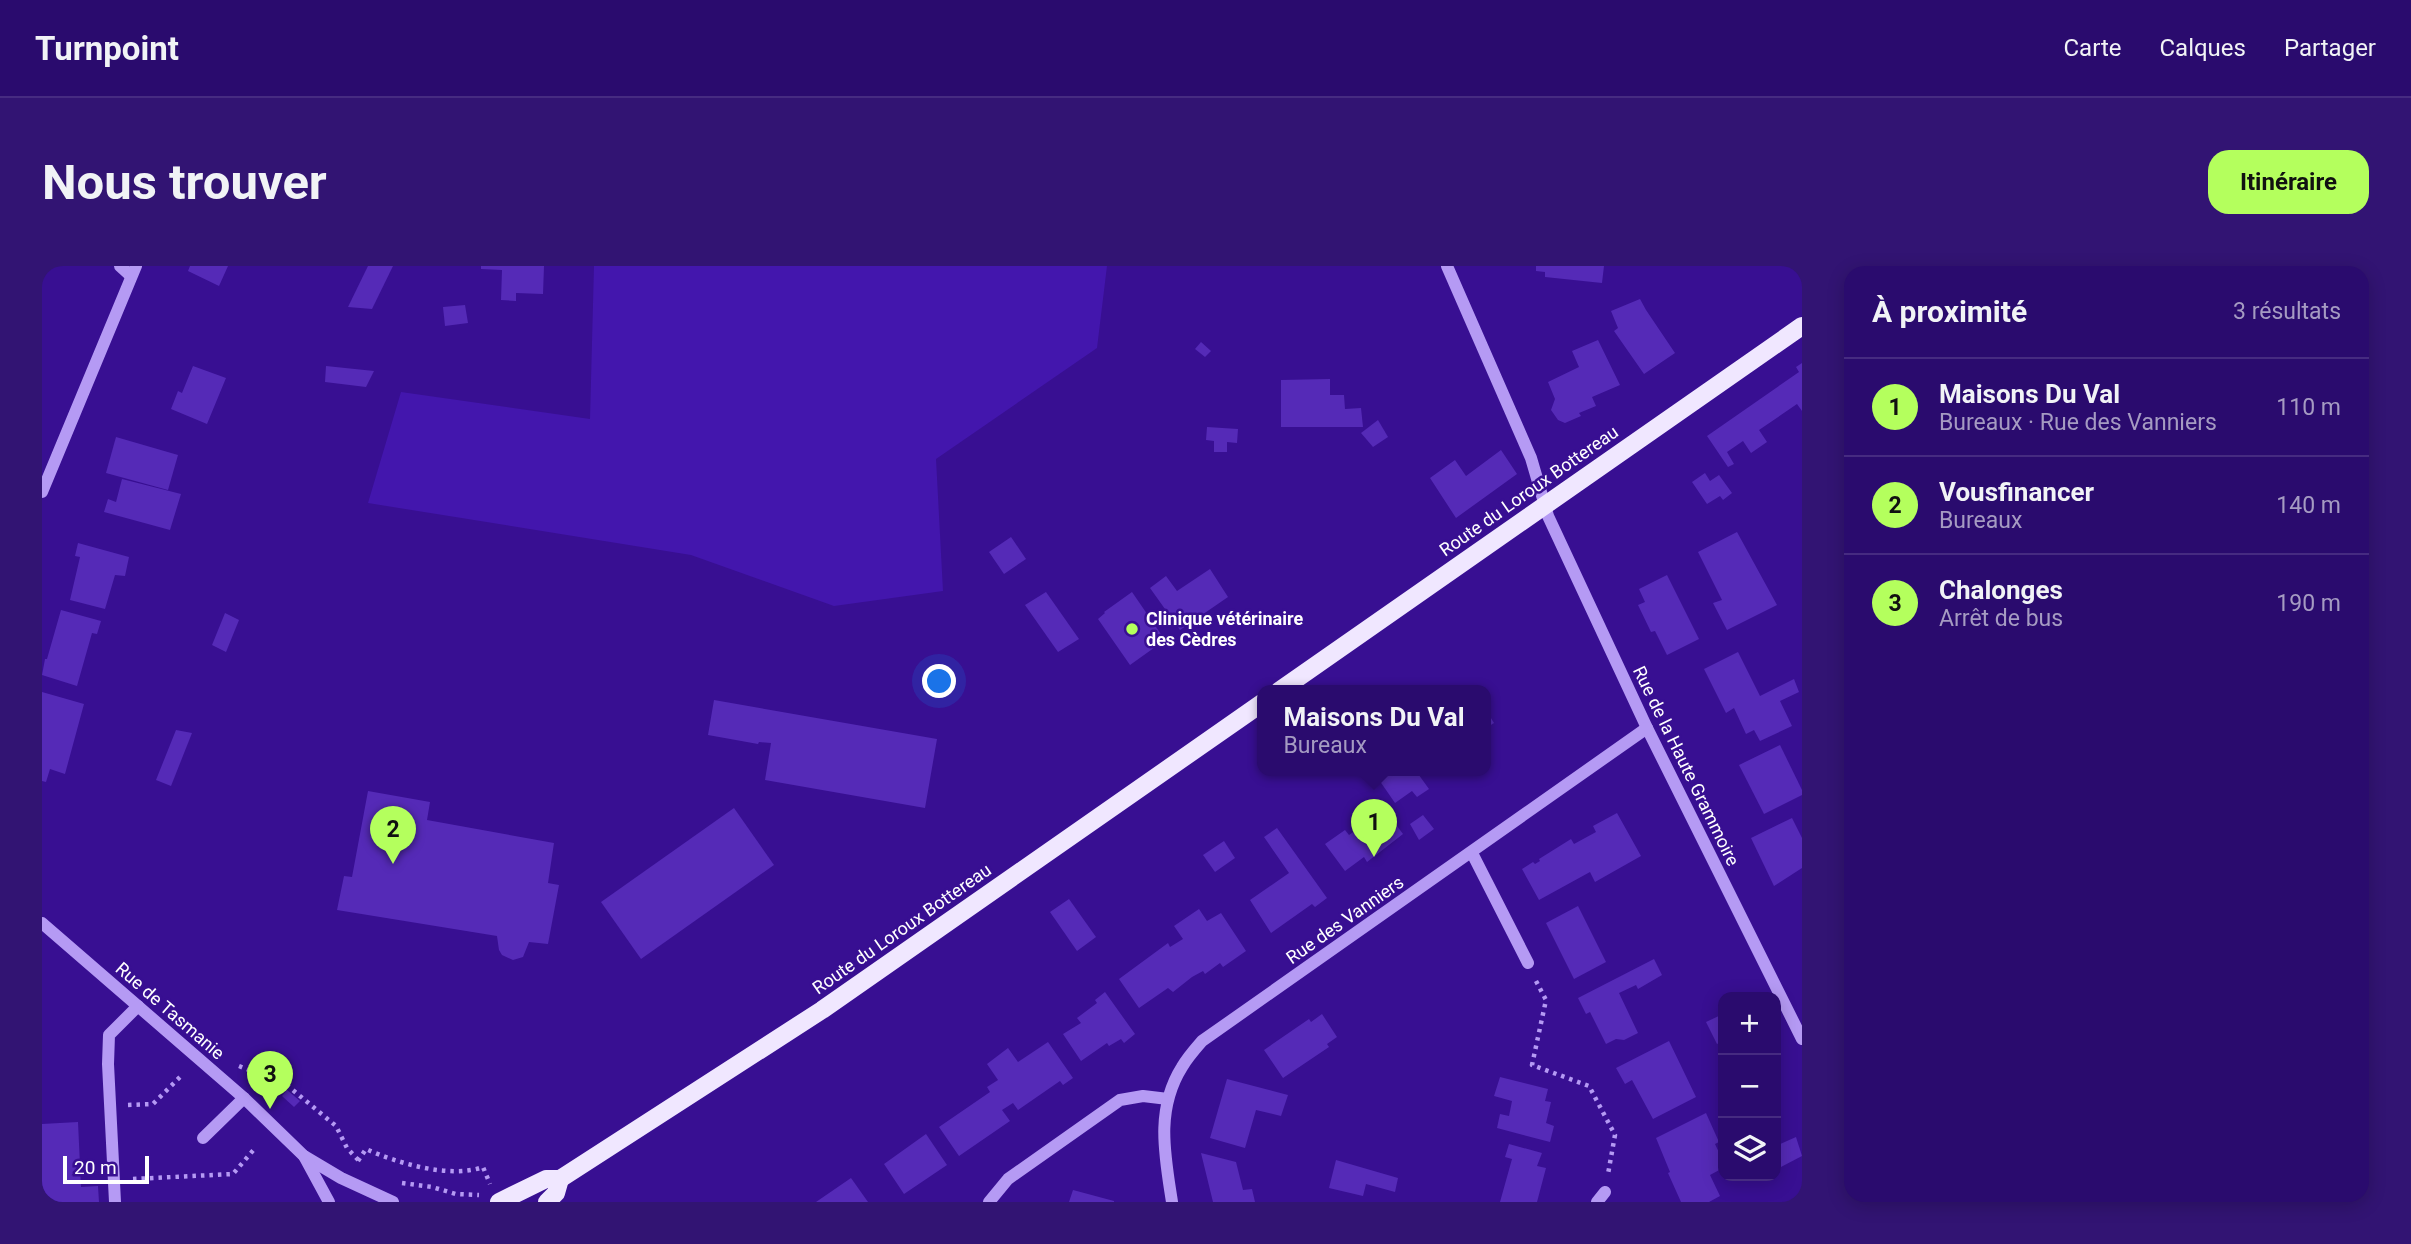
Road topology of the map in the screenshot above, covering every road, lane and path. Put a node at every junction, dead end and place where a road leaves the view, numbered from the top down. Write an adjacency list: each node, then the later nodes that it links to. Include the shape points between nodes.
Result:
1 (120, 266): 3 (street)
2 (1447, 266): 6 (street, Rue de la Haute Grammoire, via 1531,458)
3 (134, 271): 5 (street)
4 (1802, 326): 6 (main road, Route du Loroux Bottereau)
5 (43, 485)
6 (1544, 506): 7 (main road, Route du Loroux Bottereau); 9 (street, Rue de la Haute Grammoire)
7 (1288, 685)
8 (1257, 706): 26 (main road, Route du Loroux Bottereau, via 822,1010)
9 (1647, 728): 10 (street, Rue des Vanniers); 15 (street, Rue de la Haute Grammoire)
10 (1472, 853): 12 (street); 19 (street, Rue des Vanniers, via 1202,1041 1181,1068)
11 (42, 923): 14 (street, Rue de Tasmanie)
12 (1528, 963)
13 (1546, 1000): 30 (path, via 1532,1065 1589,1086 1615,1135)
14 (138, 1006): 16 (street, Rue de Tasmanie); 20 (street, via 109,1035)
15 (1802, 1039)
16 (198, 1058): 18 (street, Rue de Tasmanie); 24 (path, via 217,1056 288,1086 335,1126)
17 (180, 1077): 20 (path, via 153,1104)
18 (244, 1098): 21 (street); 23 (street, Rue de Tasmanie)
19 (1168, 1099): 35 (street, via 1143,1096 1120,1100 1008,1179); 36 (street, Rue des Vanniers, via 1163,1136)
20 (110, 1106): 27 (street)
21 (203, 1139)
22 (256, 1147): 27 (path, via 233,1174)
23 (303, 1156): 32 (street, Rue de Tasmanie); 33 (street, Rue de Tasmanie)
24 (358, 1161): 25 (path); 29 (path, via 366,1149 455,1173 483,1167)
25 (366, 1166)
26 (559, 1179): 29 (main road, Route du Loroux Bottereau); 34 (main road, Route du Loroux Bottereau, via 556,1194)
27 (114, 1180): 31 (street)
28 (393, 1180): 29 (path, via 456,1194)
29 (493, 1196)
30 (1601, 1197)
31 (115, 1202)
32 (328, 1202)
33 (393, 1202)
34 (547, 1202)
35 (989, 1202)
36 (1172, 1202)

